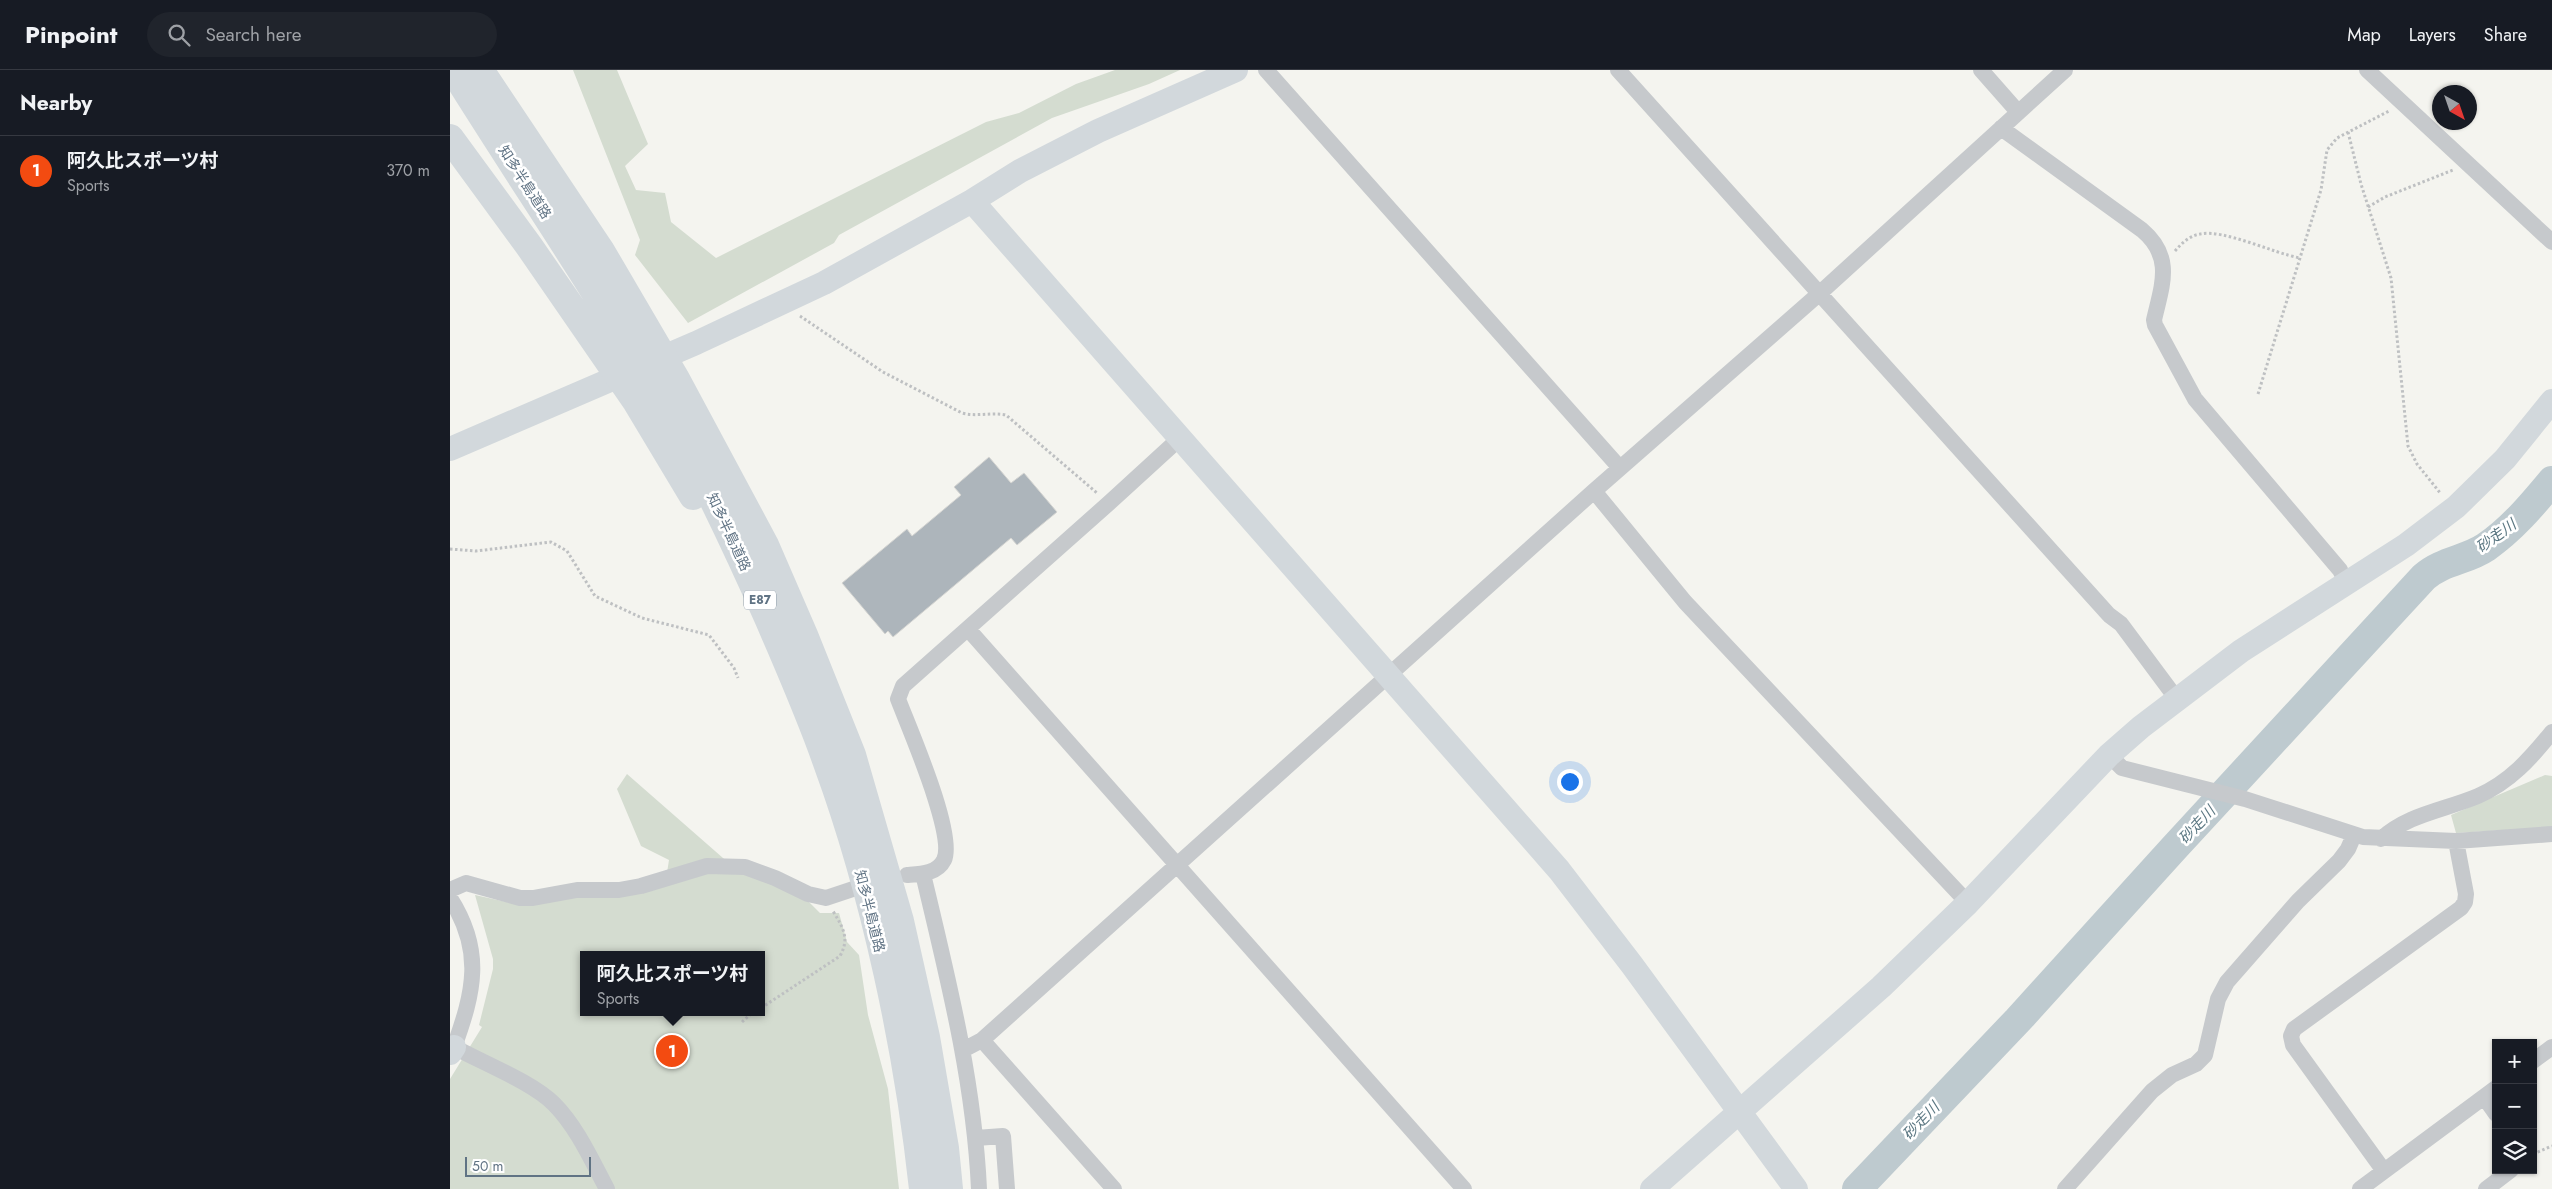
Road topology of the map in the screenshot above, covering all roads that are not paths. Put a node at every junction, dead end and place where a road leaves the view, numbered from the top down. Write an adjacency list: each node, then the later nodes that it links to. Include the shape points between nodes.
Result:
1 (453, 70): 22 (highway, 知多半島道路 / E87, via 654,388 744,562)
2 (480, 70): 50 (highway, 知多半島道路 / E87, via 601,252 676,379 765,545 804,635 852,755 897,912 926,1037)
3 (1236, 70): 12 (street, via 1098,132 1020,171)
4 (1266, 70): 18 (street)
5 (1618, 70): 14 (street)
6 (1981, 70): 9 (street)
7 (2065, 70): 9 (street)
8 (2367, 70): 13 (street)
9 (2018, 112): 10 (street)
10 (2001, 128): 14 (street); 20 (street, via 2153,241 2163,258 2164,275 2155,325 2196,399 2340,570)
11 (450, 138): 22 (highway, via 636,401 715,534 756,616)
12 (972, 201): 16 (street); 17 (street, via 824,283 696,343)
13 (2552, 242)
14 (1820, 293): 18 (street); 24 (street, via 2109,615 2121,624)
15 (2552, 401): 20 (street, via 2505,459 2453,509)
16 (1179, 439): 21 (street); 23 (street)
17 (450, 449)
18 (1620, 468): 19 (street)
19 (1594, 491): 23 (street); 37 (street, via 1685,602)
20 (2346, 582): 24 (street)
21 (968, 629): 31 (street); 32 (street, via 903,686 898,699 937,803 946,838 944,861 936,869)
22 (779, 644): 49 (highway, 知多半島道路 / E87, via 828,764 876,929 901,1045)
23 (1389, 674): 31 (street); 44 (street, via 1559,870)
24 (2176, 698): 26 (street)
25 (2552, 732): 29 (street, via 2522,766 2494,788 2392,828)
26 (2109, 755): 28 (street, via 2122,768 2244,799); 37 (street)
27 (2552, 834): 30 (street)
28 (2354, 835): 29 (street); 57 (street, via 2338,861 2227,982 2218,999 2204,1055 2196,1064 2172,1075 2152,1091)
29 (2381, 839): 30 (street)
30 (2456, 841): 46 (street, via 2466,894 2461,908 2294,1029 2290,1036 2292,1045)
31 (1178, 864): 38 (street); 54 (street, via 1251,951)
32 (923, 874): 33 (street); 41 (street)
33 (907, 875)
34 (853, 889): 35 (street, via 826,898 808,894 745,867 707,866 641,886 618,890 577,890 533,898 520,898 466,883)
35 (450, 890)
36 (450, 898): 40 (street, via 468,933 474,972 466,1014)
37 (1968, 903): 44 (street, via 1881,988)
38 (982, 1040): 41 (street); 53 (street)
39 (2552, 1047): 42 (street)
40 (452, 1050): 48 (street, via 526,1085 553,1103 568,1121)
41 (964, 1050): 45 (street)
42 (2537, 1058)
43 (2490, 1093): 46 (street)
44 (1740, 1112): 55 (street); 56 (street)
45 (976, 1138): 51 (street); 52 (street, via 1003,1136)
46 (2384, 1171): 58 (street)
47 (2506, 1174): 59 (street)
48 (606, 1189)
49 (923, 1189)
50 (949, 1189)
51 (979, 1189)
52 (1007, 1189)
53 (1114, 1189)
54 (1464, 1189)
55 (1652, 1189)
56 (1796, 1189)
57 (2065, 1189)
58 (2360, 1189)
59 (2486, 1189)

